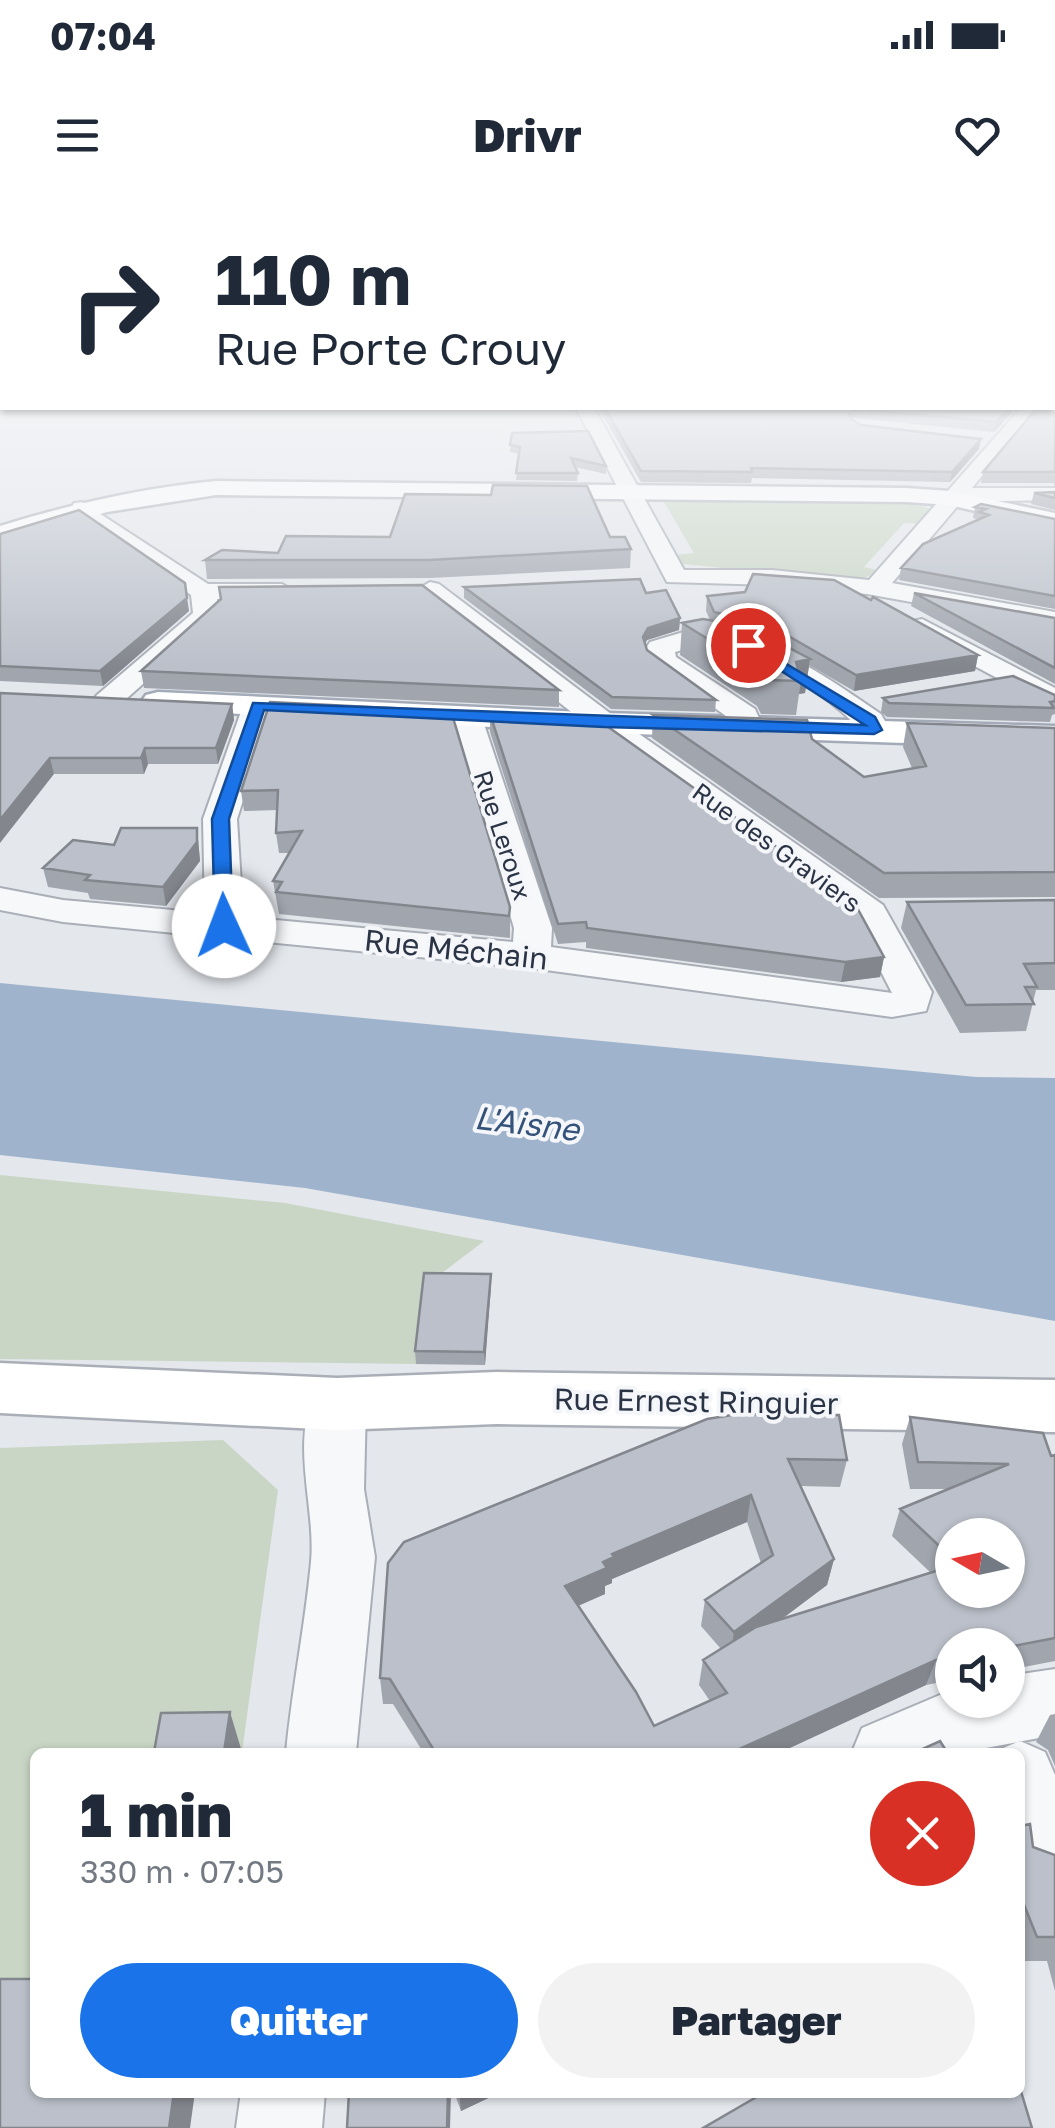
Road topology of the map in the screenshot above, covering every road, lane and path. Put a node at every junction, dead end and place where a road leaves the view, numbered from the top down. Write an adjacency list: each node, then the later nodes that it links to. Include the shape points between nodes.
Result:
1 (628, 487): 3 (street)
2 (957, 487): 5 (street)
3 (630, 491): 5 (main road); 6 (main road, via 216,488); 9 (street)
4 (1055, 494): 5 (street)
5 (949, 498): 7 (main road); 11 (street)
6 (82, 508): 8 (main road); 14 (street)
7 (1055, 521)
8 (0, 534)
9 (676, 577): 10 (street); 11 (street); 16 (street)
10 (644, 578)
11 (868, 586): 15 (street); 17 (street, via 874,601)
12 (469, 587): 24 (street, Rue des Graviers, via 421,589)
13 (298, 591): 14 (street)
14 (203, 592): 19 (street, via 206,615)
15 (1055, 620)
16 (699, 637): 22 (street, via 748,645 846,704); 25 (street, via 671,642 659,654 744,716)
17 (1014, 677): 18 (street); 20 (street)
18 (972, 684)
19 (92, 700): 21 (main road)
20 (1055, 700)
21 (258, 706): 23 (main road); 28 (street, via 220,819)
22 (878, 714): 25 (main road); 26 (main road)
23 (466, 715): 24 (main road); 29 (street, Rue Leroux, via 533,928)
24 (604, 723): 25 (main road); 30 (street, Rue des Graviers, via 888,913)
25 (748, 727)
26 (1055, 737)
27 (0, 899): 28 (street, Rue Méchain)
28 (224, 926): 29 (street, Rue Méchain)
29 (531, 956): 30 (street, Rue Méchain, via 892,1005)
30 (911, 1002)
31 (0, 1388): 32 (main road)
32 (224, 1401): 33 (main road, Rue Ernest Ringuier); 35 (main road)
33 (336, 1404): 34 (main road, Rue Ernest Ringuier, via 497,1398); 37 (street, via 334,1489 343,1557)
34 (1055, 1406)
35 (0, 1419)
36 (1020, 1722): 38 (street, via 972,1715)
37 (321, 1748)
38 (896, 1748)
39 (1025, 1790): 40 (street)
40 (1046, 1842)
41 (282, 2098): 42 (street)
42 (279, 2128)

